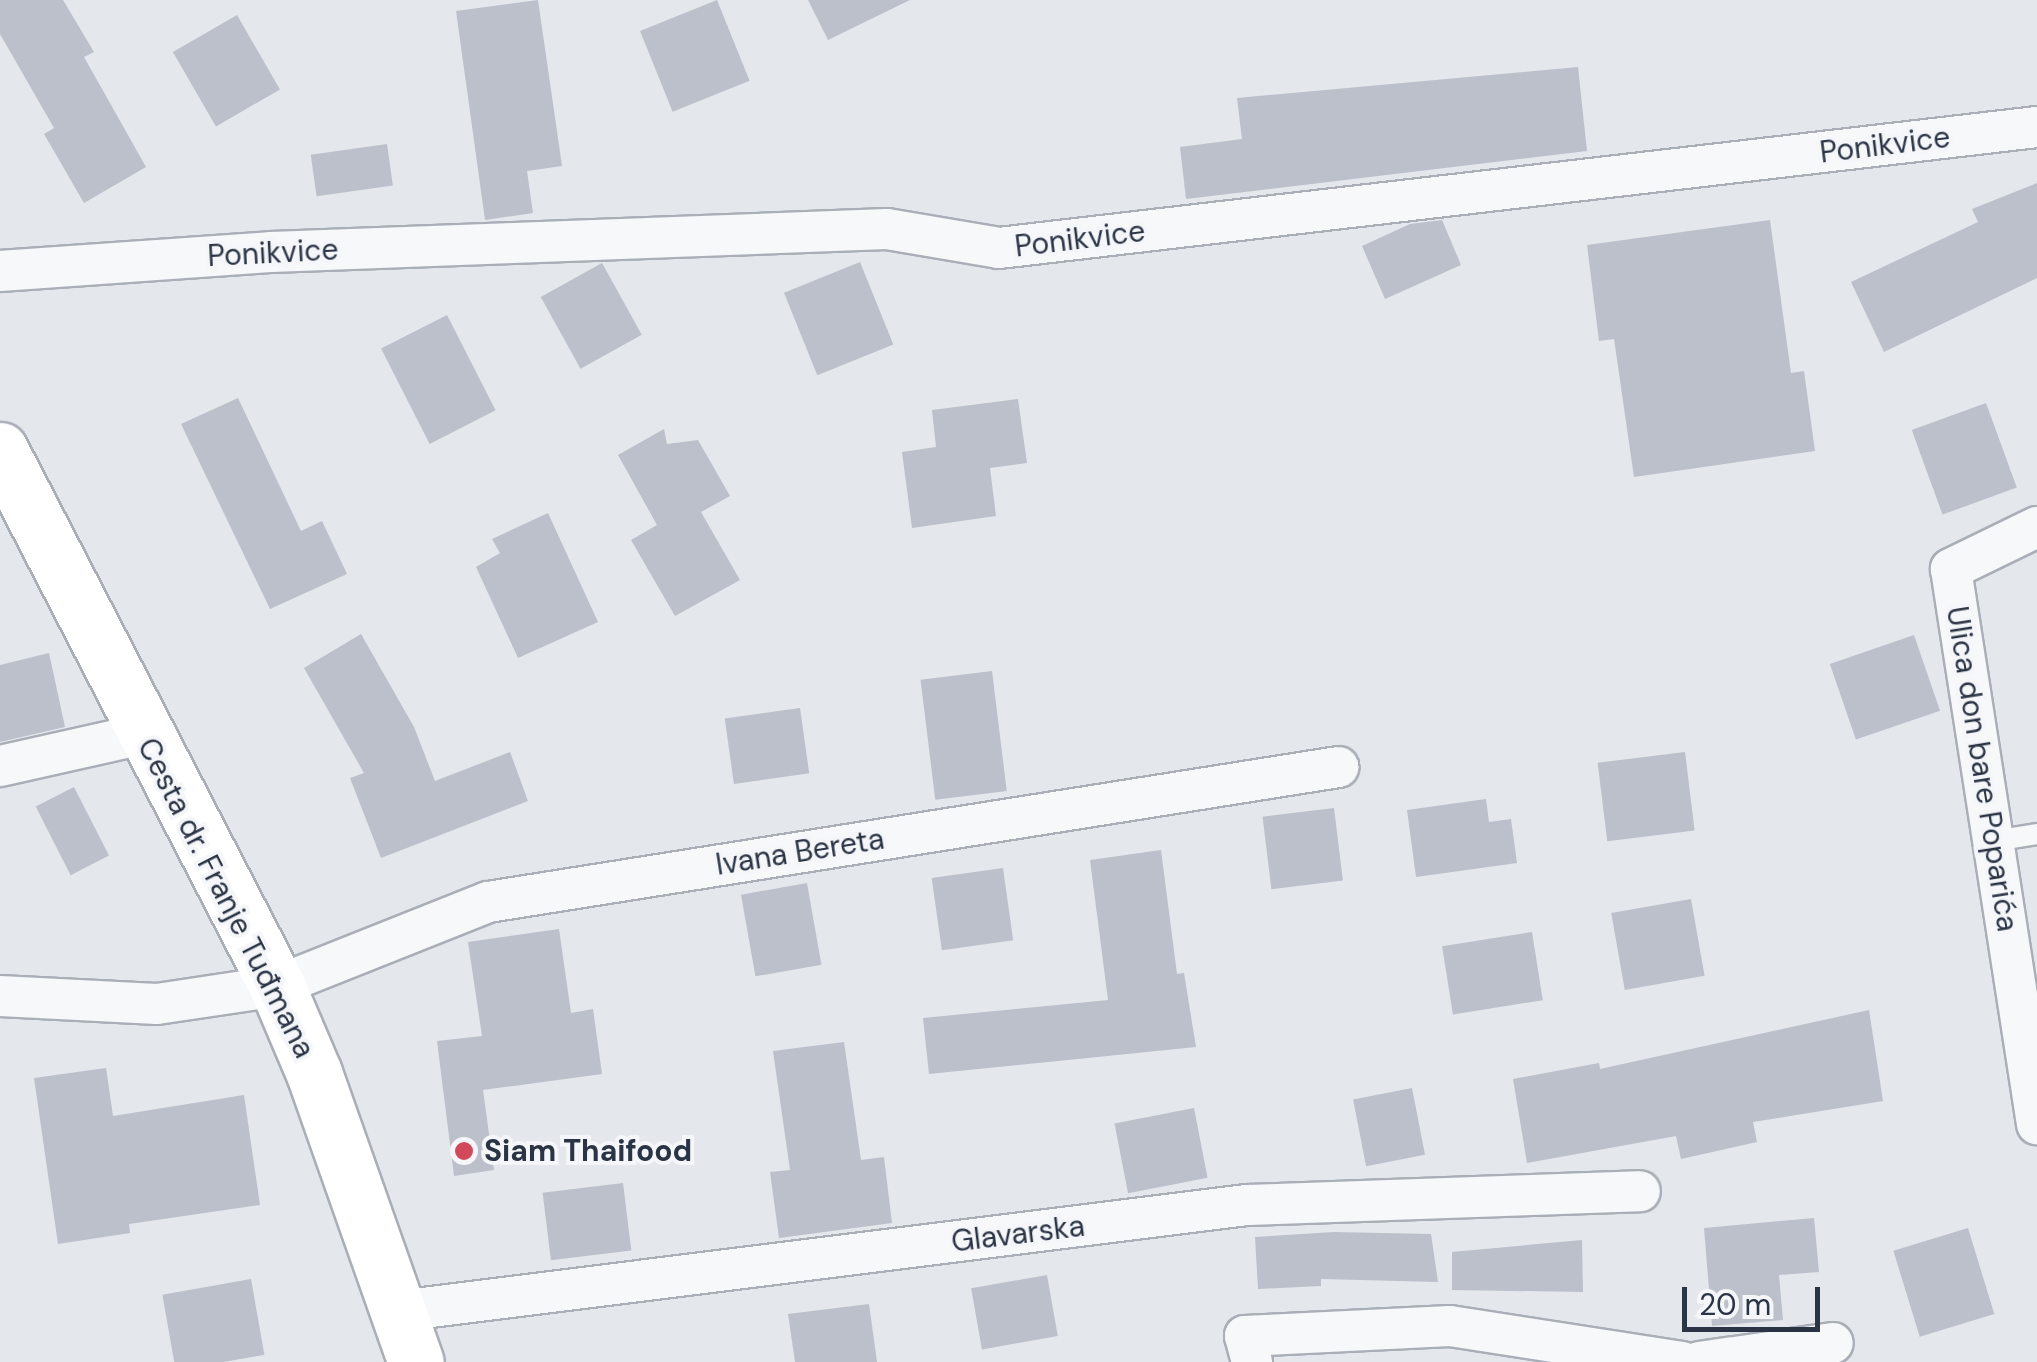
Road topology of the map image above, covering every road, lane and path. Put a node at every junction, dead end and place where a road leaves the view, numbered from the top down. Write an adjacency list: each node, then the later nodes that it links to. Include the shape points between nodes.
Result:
1 (2037, 127): 2 (street, Ponikvice, via 1000,248 887,229 270,252)
2 (0, 270)
3 (0, 450): 5 (main road, Cesta dr. Franje Tuđmana)
4 (2037, 527): 9 (street, Ulica don bare Poparića, via 1950,569)
5 (143, 734): 6 (street); 10 (main road, Cesta dr. Franje Tuđmana)
6 (0, 766)
7 (1338, 767): 10 (street, Ivana Bereta, via 488,902)
8 (2037, 834): 9 (lane)
9 (1992, 841): 12 (street, Ulica don bare Poparića)
10 (277, 986): 11 (street, Ivana Bereta, via 156,1004); 14 (main road, Cesta dr. Franje Tuđmana)
11 (0, 996)
12 (2037, 1124)
13 (1640, 1191): 14 (street, Glavarska, via 1246,1205)
14 (398, 1311): 16 (main road, Cesta dr. Franje Tuđmana)
15 (1834, 1343): 19 (street)
16 (416, 1362)
17 (1252, 1362): 18 (street, via 1245,1336 1450,1326)
18 (1682, 1362)
19 (1699, 1362)

